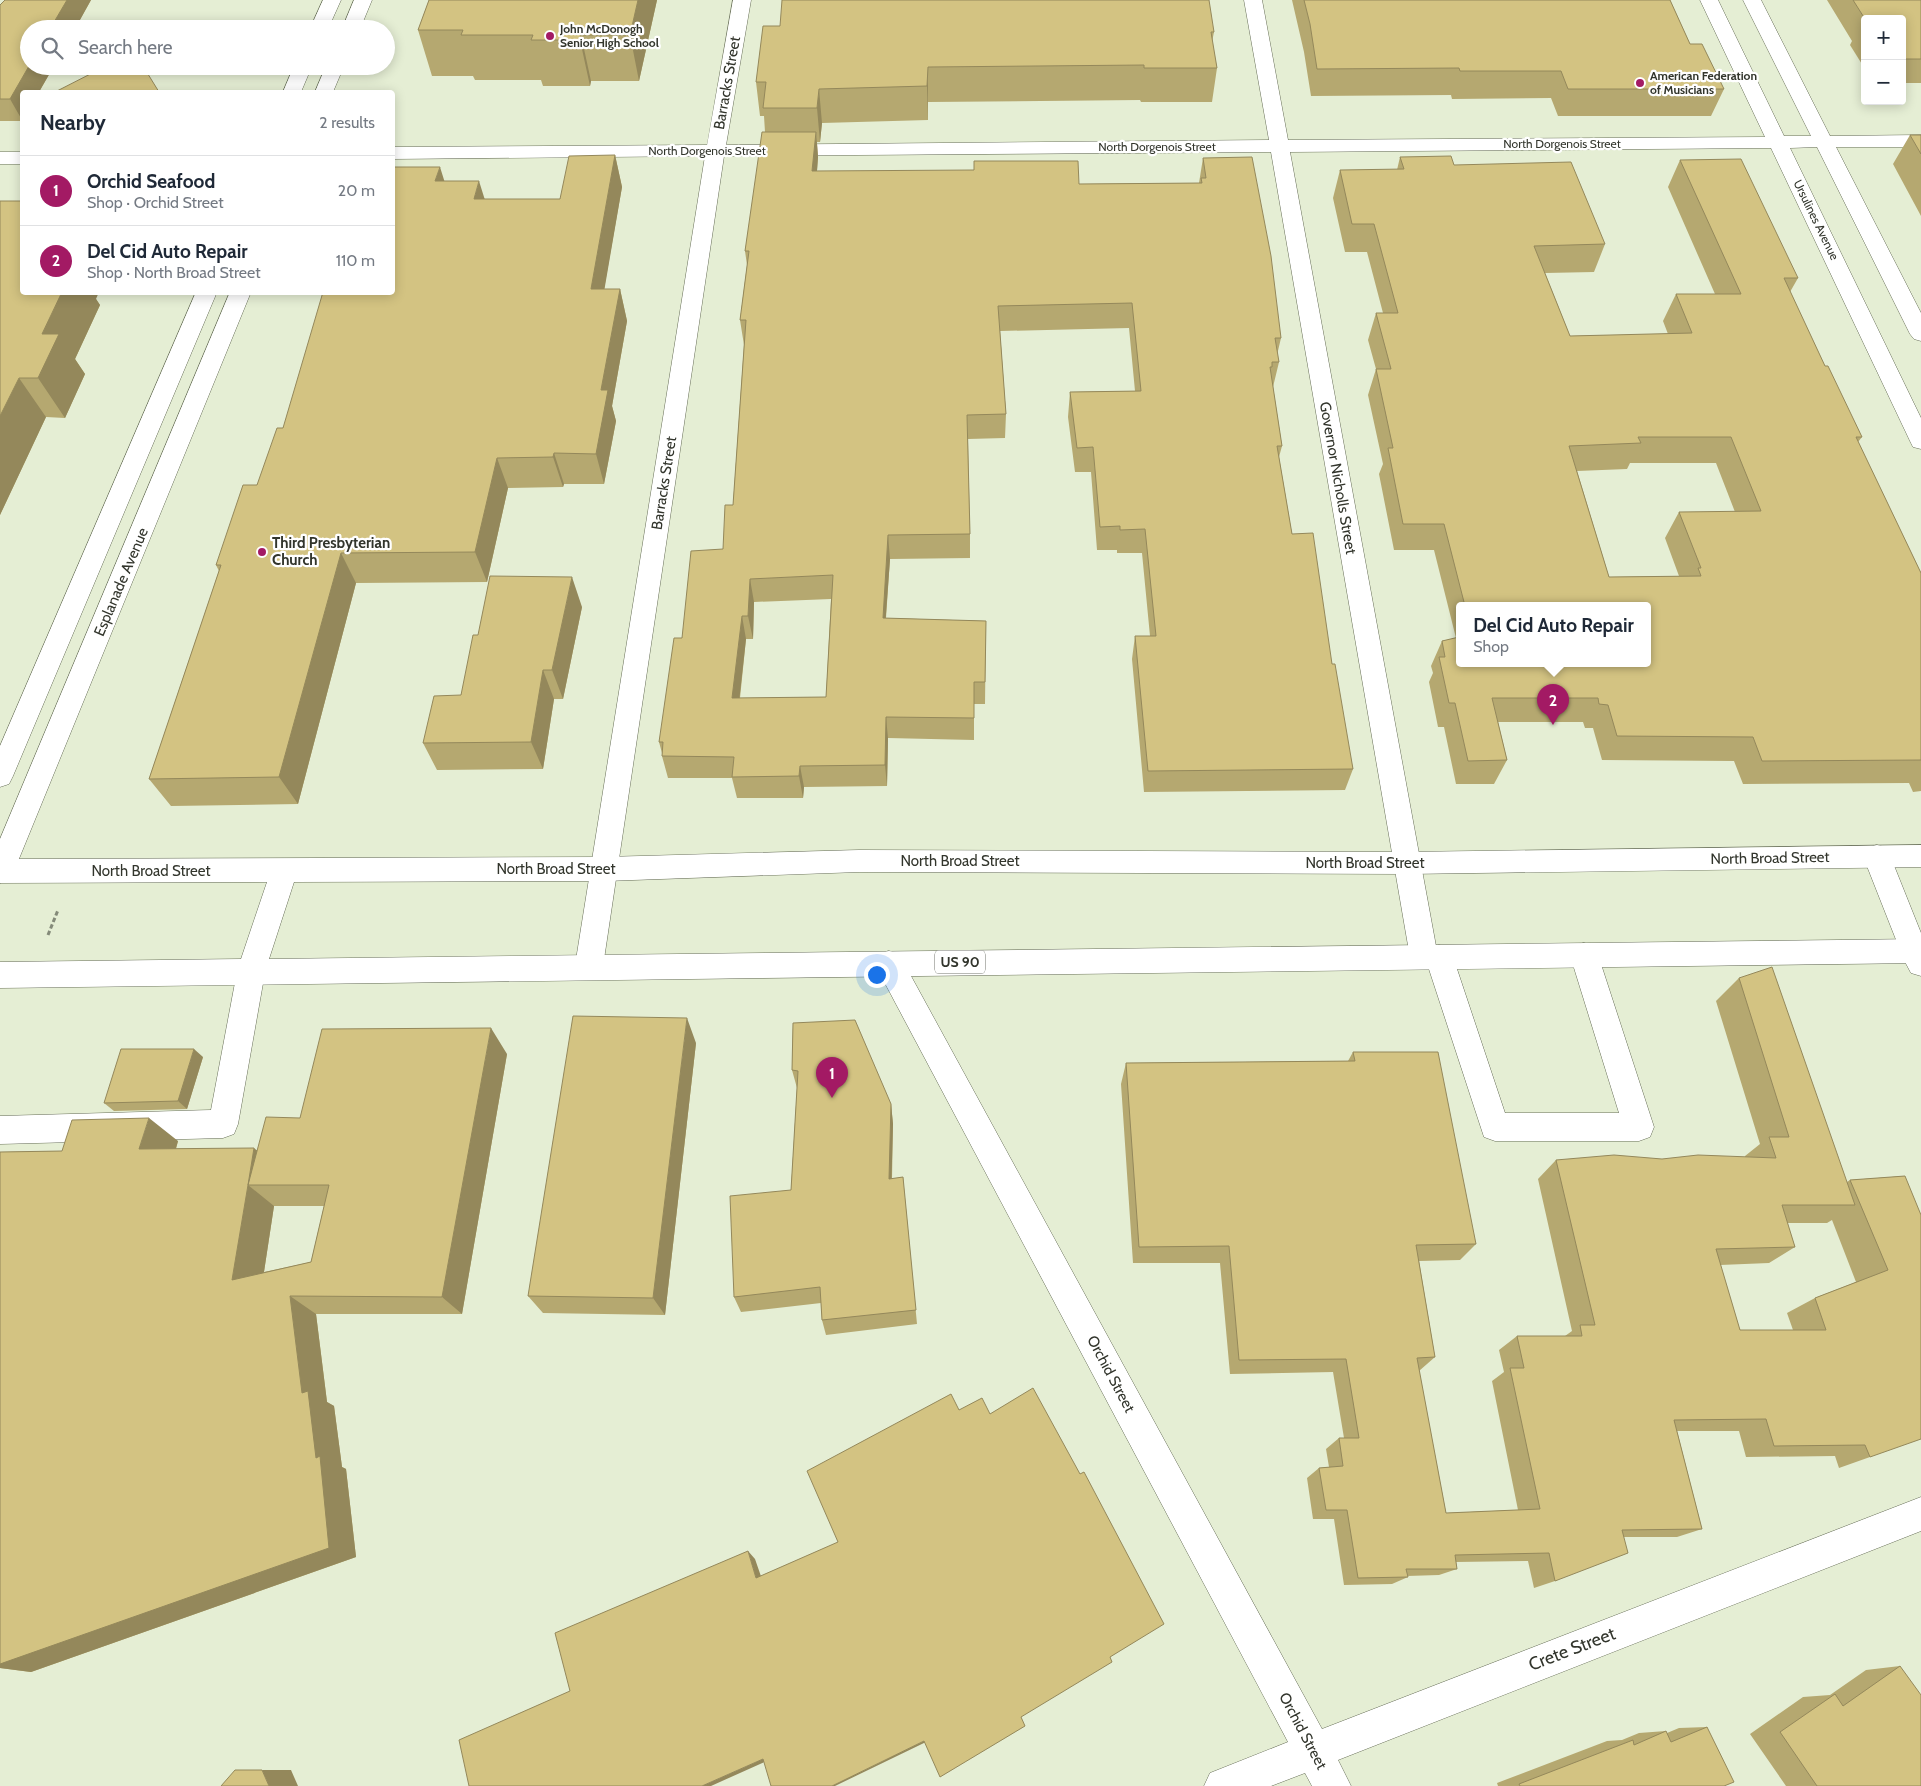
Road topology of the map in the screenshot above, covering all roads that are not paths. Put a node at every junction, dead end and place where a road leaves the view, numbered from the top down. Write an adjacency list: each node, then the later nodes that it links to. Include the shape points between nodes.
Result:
1 (332, 0): 7 (street)
2 (363, 0): 8 (street)
3 (742, 0): 17 (street, Barracks Street)
4 (1253, 0): 16 (street, Governor Nicholls Street)
5 (1709, 0): 15 (street, Ursulines Avenue)
6 (1752, 0): 14 (street)
7 (323, 20)
8 (355, 20)
9 (299, 75): 11 (street)
10 (332, 75): 12 (street)
11 (293, 90)
12 (325, 90)
13 (1921, 141): 14 (street, North Dorgenois Street)
14 (1824, 142): 15 (street, North Dorgenois Street); 23 (street)
15 (1779, 143): 16 (street, North Dorgenois Street); 24 (street, Ursulines Avenue)
16 (1279, 146): 17 (street, North Dorgenois Street); 28 (street, Governor Nicholls Street)
17 (715, 151): 18 (street, North Dorgenois Street); 29 (street, Barracks Street)
18 (395, 153)
19 (0, 158): 20 (street)
20 (20, 158)
21 (205, 295): 25 (street)
22 (240, 295): 31 (street, Esplanade Avenue)
23 (1921, 334)
24 (1921, 441)
25 (0, 776)
26 (1877, 856): 27 (street, North Broad Street); 28 (street, North Broad Street); 33 (street)
27 (1921, 856)
28 (1406, 863): 29 (street, North Broad Street, via 859,861); 34 (street, Governor Nicholls Street)
29 (606, 868): 30 (street, North Broad Street); 36 (street, Barracks Street)
30 (284, 870): 31 (street, North Broad Street); 37 (street)
31 (0, 871)
32 (1584, 955): 33 (street, US 90); 34 (street, US 90); 34 (street, Governor Nicholls Street, via 1639,1127 1495,1127)
33 (1919, 955)
34 (1432, 957): 35 (street, US 90)
35 (889, 963): 36 (street, US 90); 41 (street, Orchid Street)
36 (589, 966): 37 (street, US 90)
37 (251, 972): 38 (street, US 90); 39 (street, via 223,1124)
38 (0, 975)
39 (0, 1130)
40 (1921, 1514): 41 (street, Crete Street)
41 (1313, 1750): 42 (street, Crete Street); 43 (street, Orchid Street)
42 (1223, 1786)
43 (1332, 1786)

